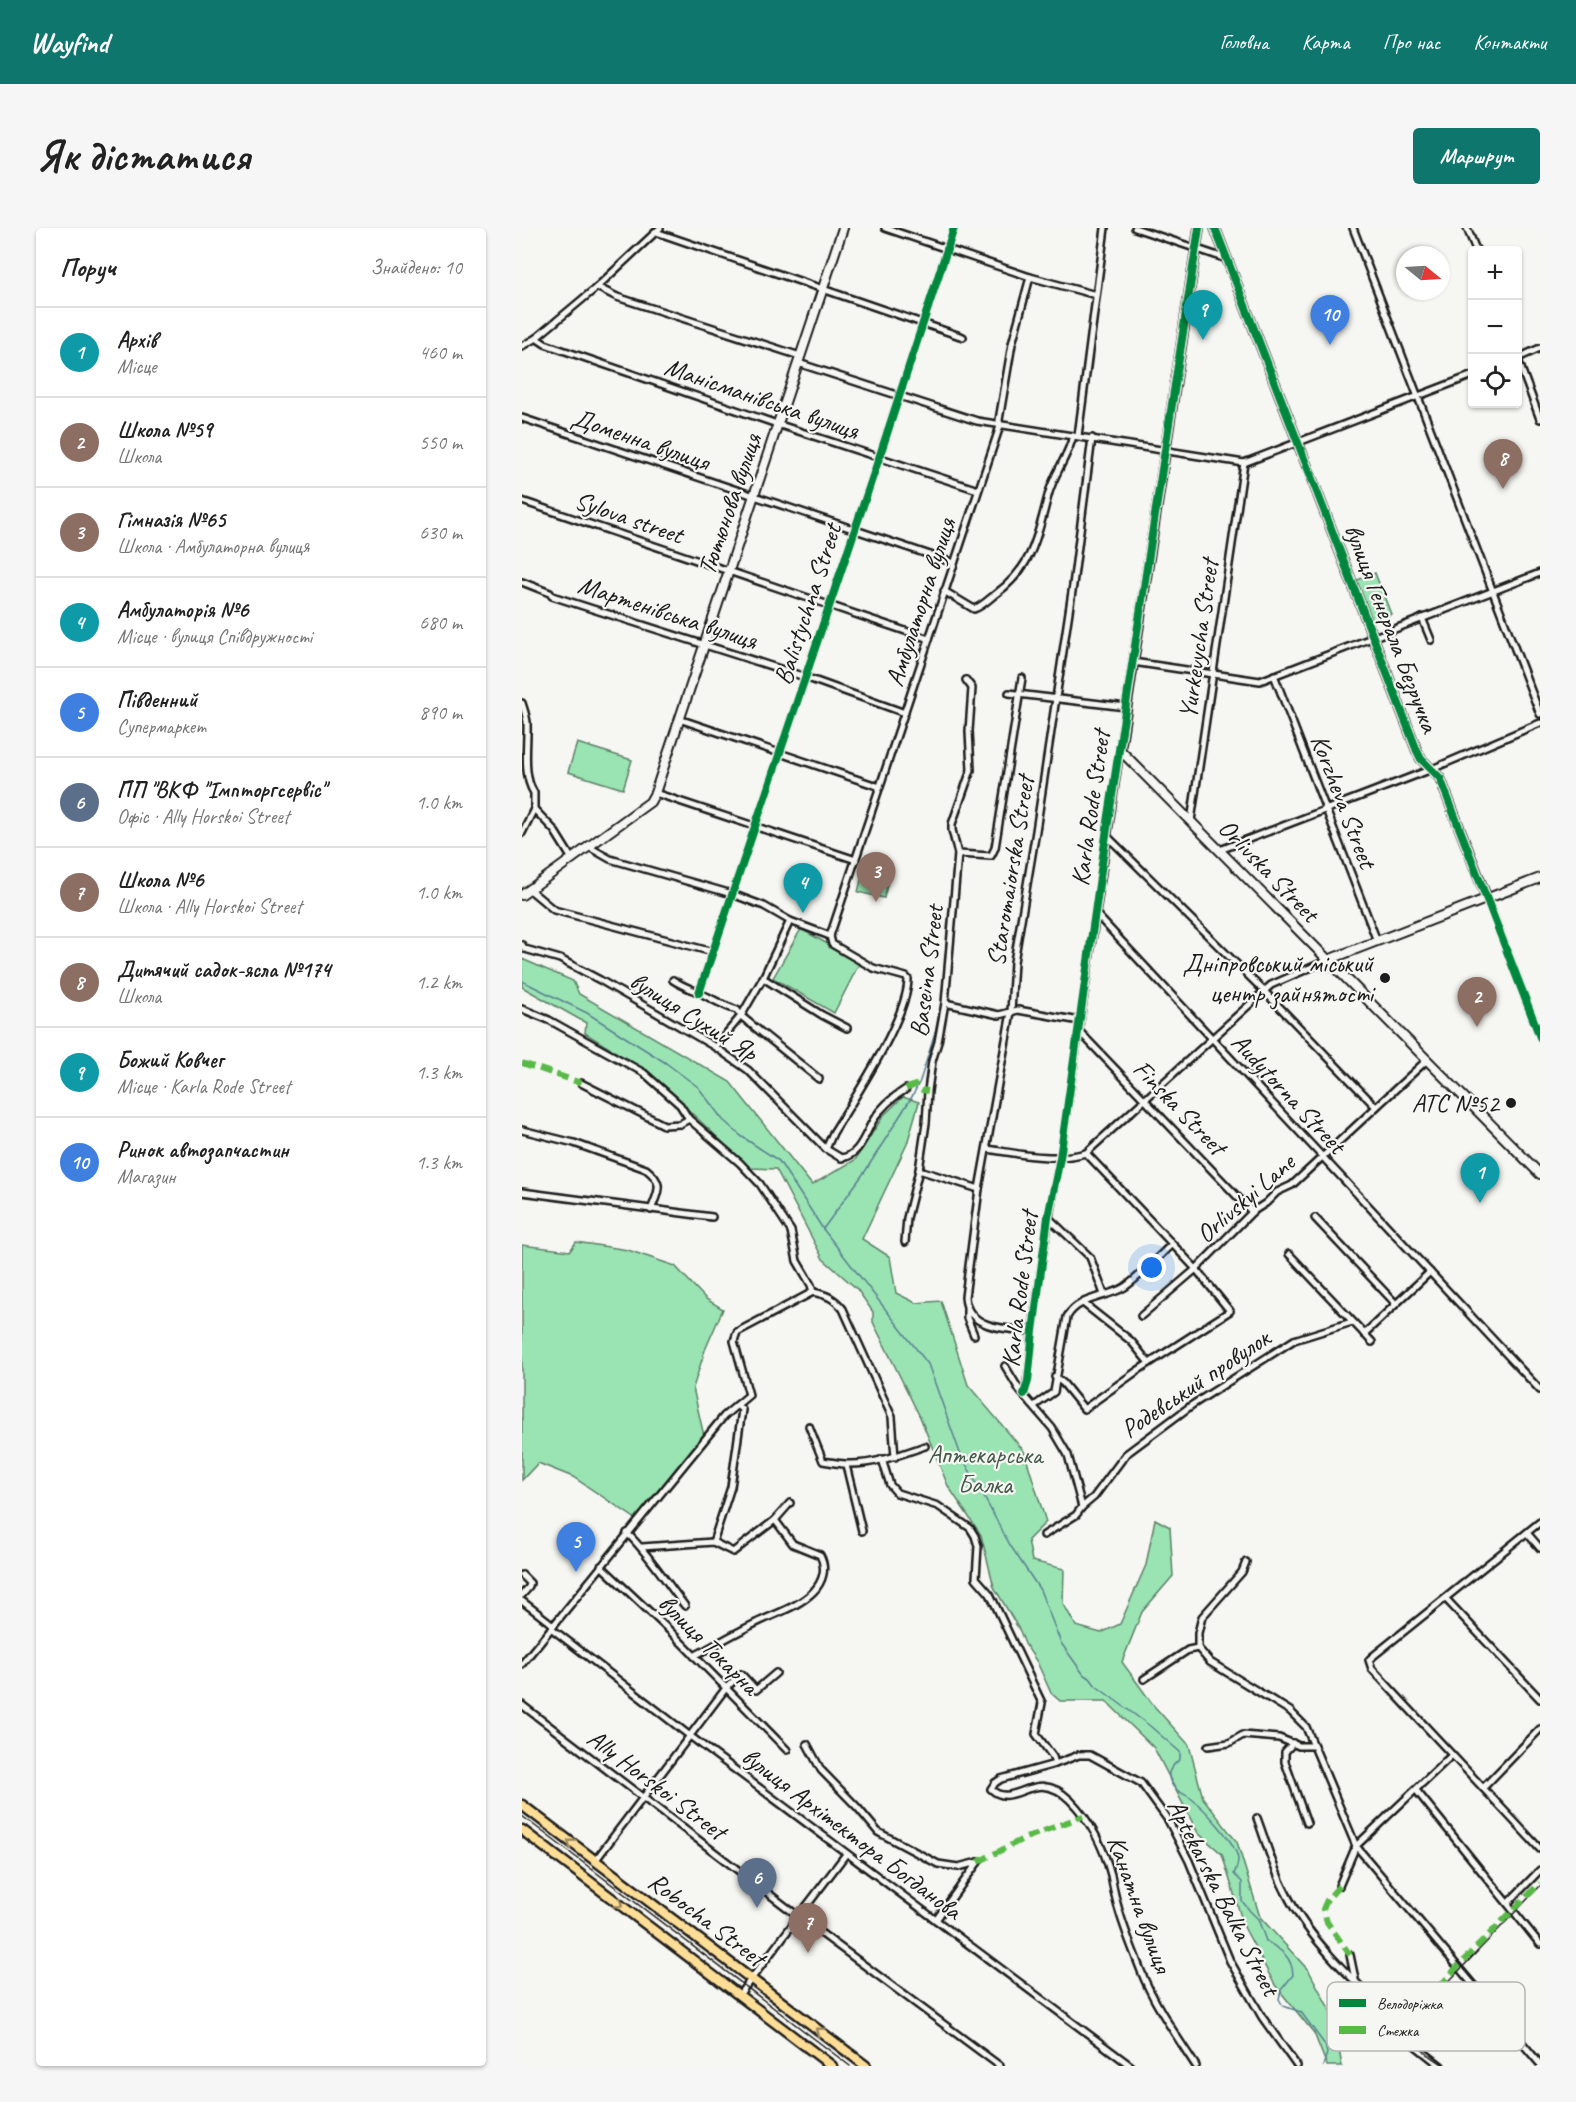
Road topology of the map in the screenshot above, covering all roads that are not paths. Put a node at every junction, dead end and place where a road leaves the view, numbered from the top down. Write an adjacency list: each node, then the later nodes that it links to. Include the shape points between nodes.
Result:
1 (843, 228): 17 (street, Тютюнова вулиця)
2 (885, 228): 13 (street)
3 (954, 228): 13 (street, Balistychna Street)
4 (1105, 228): 18 (street)
5 (1135, 228): 12 (street)
6 (1199, 228): 12 (street, Karla Rode Street)
7 (1215, 228): 14 (street, вулиця Генерала Безручка)
8 (1353, 228): 28 (street)
9 (1467, 228): 11 (street)
10 (658, 230): 16 (street); 17 (street)
11 (1474, 246)
12 (1196, 248): 14 (street); 37 (street, Karla Rode Street)
13 (947, 249): 15 (street); 19 (street, Balistychna Street)
14 (1228, 259): 36 (street, вулиця Генерала Безручка)
15 (1030, 277): 18 (street); 33 (street, Амбулаторна вулиця, via 1012,344)
16 (597, 286): 21 (street); 25 (street, via 617,297)
17 (822, 288): 19 (street); 25 (street, Тютюнова вулиця)
18 (1096, 295): 34 (street)
19 (922, 324): 20 (street); 29 (street, Balistychna Street)
20 (963, 337)
21 (536, 338): 22 (street); 32 (street, Манісманівська вулиця)
22 (522, 346)
23 (1540, 348): 24 (street)
24 (1522, 357)
25 (799, 360): 29 (street); 32 (street, Тютюнова вулиця)
26 (1522, 370): 31 (street)
27 (1468, 377): 28 (street)
28 (1418, 396): 36 (street); 49 (street)
29 (899, 397): 33 (street); 38 (street, Balistychna Street)
30 (522, 418): 41 (street, Доменна вулиця)
31 (1540, 419)
32 (777, 424): 38 (street, Манісманівська вулиця); 41 (street, Тютюнова вулиця)
33 (1000, 426): 34 (street); 40 (street, Амбулаторна вулиця)
34 (1076, 436): 35 (street); 48 (street, via 1048,495 1028,558 1018,575 974,609)
35 (1092, 438): 37 (street); 64 (street, Staromaiorska Street)
36 (1299, 442): 39 (street); 52 (street, вулиця Генерала Безручка)
37 (1165, 450): 39 (street); 56 (street, Karla Rode Street)
38 (879, 458): 40 (street, Манісманівська вулиця); 43 (street, Balistychna Street)
39 (1244, 463): 57 (street, Yurkevycha Street)
40 (978, 490): 44 (street, Амбулаторна вулиця)
41 (753, 497): 43 (street, Доменна вулиця); 45 (street, Тютюнова вулиця)
42 (522, 501): 45 (street, Sylova street)
43 (853, 530): 44 (street, Доменна вулиця); 50 (street, Balistychna Street)
44 (954, 563): 48 (street, Амбулаторна вулиця)
45 (728, 571): 50 (street, Sylova street); 55 (street, Тютюнова вулиця)
46 (1540, 573): 49 (street)
47 (522, 582): 55 (street, Мартенівська вулиця, via 552,596)
48 (944, 591): 53 (street, Амбулаторна вулиця)
49 (1493, 592): 51 (street); 68 (street)
50 (829, 605): 53 (street, Sylova street); 59 (street, Balistychna Street)
51 (1422, 618): 52 (street); 54 (street)
52 (1373, 638): 58 (street); 73 (street, вулиця Генерала Безручка, via 1417,752)
53 (929, 639): 67 (street, Амбулаторна вулиця)
54 (1431, 640)
55 (704, 644): 59 (street, Мартенівська вулиця); 69 (street, Тютюнова вулиця)
56 (1133, 662): 57 (street); 66 (street, Karla Rode Street)
57 (1213, 673): 58 (street, via 1260,681); 78 (street, Yurkevycha Street)
58 (1274, 675): 77 (street, Korzheva Street)
59 (805, 677): 67 (street, Мартенівська вулиця); 72 (street, Balistychna Street)
60 (1022, 678): 63 (street)
61 (966, 680): 84 (street, Baseina Street, via 972,688 972,759 952,824)
62 (1009, 693): 63 (street)
63 (1020, 695): 64 (street); 84 (street, via 993,853)
64 (1056, 700): 66 (street); 105 (street, Staromaiorska Street, via 1014,962)
65 (522, 703): 76 (street, via 526,720 526,774 534,793)
66 (1126, 707): 71 (street, Karla Rode Street)
67 (905, 713): 74 (street, Амбулаторна вулиця)
68 (1540, 714)
69 (680, 719): 72 (street); 75 (street, Тютюнова вулиця)
70 (1540, 723): 73 (street)
71 (1120, 750): 78 (street, Orlivska Street); 81 (street, Karla Rode Street)
72 (780, 753): 74 (street); 79 (street, Balistychna Street)
73 (1432, 769): 77 (street); 91 (street, вулиця Генерала Безручка, via 1440,778)
74 (880, 787): 86 (street, Амбулаторна вулиця)
75 (655, 793): 79 (street); 82 (street, via 650,802)
76 (534, 809): 80 (street); 85 (street)
77 (1326, 809): 83 (street); 95 (street, Korzheva Street)
78 (1191, 821): 83 (street, Orlivska Street)
79 (754, 826): 86 (street); 89 (street, Balistychna Street)
80 (522, 833)
81 (1106, 836): 92 (street, Karla Rode Street); 101 (street)
82 (588, 848): 85 (street); 89 (street, via 610,859)
83 (1220, 850): 98 (street, Orlivska Street)
84 (958, 854): 103 (street, Baseina Street)
85 (573, 859): 88 (street)
86 (856, 860): 94 (street, Амбулаторна вулиця)
87 (1540, 878): 91 (street)
88 (530, 890): 90 (street); 97 (street, via 554,910)
89 (732, 894): 93 (street); 97 (street, Balistychna Street)
90 (522, 895)
91 (1486, 899): 95 (street); 110 (street, вулиця Генерала Безручка)
92 (1096, 914): 107 (street, Karla Rode Street); 111 (street, Audytorna Street)
93 (790, 921): 94 (street); 99 (street)
94 (830, 936): 121 (street, via 832,944 873,968 906,977 908,988 891,1033)
95 (1377, 940): 98 (street)
96 (522, 945): 112 (street, вулиця Сухий Яр, via 600,980)
97 (713, 952): 102 (street, Balistychna Street)
98 (1328, 960): 101 (street, via 1271,984); 113 (street, Orlivska Street)
99 (763, 978): 106 (street); 108 (street)
100 (674, 980): 102 (street)
101 (1263, 992): 111 (street); 118 (street)
102 (699, 993): 106 (street)
103 (945, 1003): 105 (street, via 999,1015); 126 (street, Baseina Street, via 928,1091)
104 (522, 1009): 119 (street, via 644,1073 680,1104)
105 (1011, 1011): 107 (street); 122 (street, Staromaiorska Street)
106 (741, 1016): 112 (street); 114 (street)
107 (1080, 1021): 109 (street, Karla Rode Street)
108 (847, 1028)
109 (1079, 1031): 117 (street, Finska Street); 125 (street, Karla Rode Street)
110 (1540, 1037)
111 (1212, 1038): 117 (street); 124 (street, Audytorna Street)
112 (715, 1047): 121 (street, вулиця Сухий Яр, via 748,1070)
113 (1427, 1060): 118 (street, Orlivskyi Lane); 127 (street, Orlivska Street)
114 (819, 1079)
115 (581, 1083): 119 (street, via 664,1125 680,1125)
116 (906, 1089): 121 (street, via 880,1111 853,1154 841,1158)
117 (1146, 1099): 123 (street); 131 (street, Finska Street)
118 (1376, 1107): 124 (street, Orlivskyi Lane)
119 (689, 1119): 140 (street, via 760,1184 791,1231 798,1261)
120 (522, 1130): 130 (street, via 574,1143 646,1169 659,1183)
121 (826, 1149)
122 (987, 1149): 125 (street); 128 (street, Staromaiorska Street)
123 (1086, 1153): 125 (street); 136 (street)
124 (1321, 1156): 131 (street, Orlivskyi Lane, via 1292,1185); 139 (street, Audytorna Street)
125 (1060, 1158): 133 (street, Karla Rode Street)
126 (919, 1170): 128 (street); 135 (street, Baseina Street)
127 (1540, 1174)
128 (979, 1189): 144 (street, Staromaiorska Street)
129 (522, 1192): 130 (street)
130 (651, 1210): 132 (street)
131 (1252, 1212): 138 (street, Orlivskyi Lane)
132 (712, 1217)
133 (1048, 1217): 141 (street, via 1090,1257); 147 (street, Karla Rode Street)
134 (1315, 1218): 143 (street)
135 (905, 1242)
136 (1172, 1244): 138 (street); 141 (street, via 1123,1288)
137 (1288, 1254): 146 (street)
138 (1196, 1269): 145 (street, Orlivskyi Lane); 151 (street, via 1230,1311)
139 (1430, 1272): 143 (street); 154 (street, Audytorna Street)
140 (813, 1292): 156 (street, via 737,1332 734,1341 749,1395); 160 (street, via 836,1300 843,1309 892,1417)
141 (1104, 1294): 142 (street)
142 (1083, 1303): 151 (street, via 1131,1341); 153 (street, via 1067,1317)
143 (1396, 1304): 148 (street)
144 (967, 1309): 147 (street, via 984,1324); 149 (street, Staromaiorska Street)
145 (1141, 1316)
146 (1352, 1322): 148 (street); 164 (street, Родевський провулок, via 1294,1340 1191,1405 1126,1454 1095,1497)
147 (1033, 1330): 155 (street, Karla Rode Street)
148 (1364, 1334): 150 (street)
149 (974, 1335)
150 (1372, 1342)
151 (1149, 1363): 153 (street, via 1084,1409)
152 (1005, 1366): 155 (street)
153 (1055, 1377): 157 (street, via 1054,1392)
154 (1540, 1390)
155 (1024, 1395): 157 (street)
156 (737, 1405): 168 (street); 171 (street, via 742,1410 731,1487)
157 (1034, 1407): 164 (street, via 1068,1455)
158 (809, 1426): 162 (street, via 823,1461)
159 (925, 1446): 160 (street)
160 (895, 1457): 161 (street)
161 (882, 1460): 162 (street); 198 (street, via 890,1485 897,1493 938,1506 965,1524 975,1536 976,1578 990,1594 1042,1703 1036,1734)
162 (846, 1465): 167 (street)
163 (790, 1503): 165 (street)
164 (1082, 1507): 170 (street, Родевський провулок)
165 (775, 1520): 171 (street, via 733,1552); 183 (street, via 793,1544 820,1555 822,1579 805,1599)
166 (1540, 1522): 169 (street)
167 (862, 1531)
168 (627, 1533): 172 (street); 175 (street)
169 (1527, 1533): 173 (street); 178 (street)
170 (1044, 1535)
171 (713, 1542): 172 (street)
172 (642, 1547): 180 (street)
173 (1540, 1548)
174 (1246, 1562): 182 (street, via 1242,1572 1202,1617)
175 (601, 1566): 181 (street); 183 (street, вулиця Токарна)
176 (522, 1575): 177 (street, via 530,1582)
177 (522, 1595)
178 (1446, 1599): 188 (street); 197 (street, via 1372,1657 1370,1665)
179 (522, 1600): 181 (street, вулиця Архітектора Богданова)
180 (685, 1606)
181 (552, 1626): 184 (street); 191 (street, вулиця Архітектора Богданова)
182 (1198, 1648): 186 (street, via 1188,1650); 195 (street, via 1210,1662 1290,1711 1306,1727)
183 (694, 1656): 187 (street, вулиця Токарна)
184 (522, 1664)
185 (776, 1673): 187 (street, via 756,1690 741,1674)
186 (1144, 1679)
187 (726, 1688): 191 (street); 196 (street, вулиця Токарна)
188 (1540, 1700)
189 (522, 1705): 201 (street, Ally Horskoi Street)
190 (1540, 1729): 199 (street)
191 (690, 1736): 201 (street); 208 (street, вулиця Архітектора Богданова)
192 (1293, 1743): 194 (street, via 1244,1735 1229,1743); 195 (street); 204 (street, via 1285,1752 1285,1762)
193 (807, 1744): 214 (street, via 821,1770 878,1832 938,1864 957,1867 978,1862)
194 (1208, 1746)
195 (1314, 1746): 206 (street)
196 (787, 1750)
197 (1452, 1755): 199 (street); 200 (street)
198 (1055, 1764): 229 (street, Канатна вулиця, via 1001,1779 991,1789 1005,1796 1039,1786 1051,1787 1083,1816 1102,1850 1142,1974 1162,2015); 230 (street, Aptekarska Balka Street, via 1090,1755 1141,1783 1168,1820 1189,1861 1230,1961 1262,2017)
199 (1483, 1788): 207 (street)
200 (1416, 1790): 206 (street); 212 (street)
201 (642, 1798): 209 (street); 213 (street, Ally Horskoi Street)
202 (522, 1805): 209 (main road, Robocha Street, one-way to 202)
203 (1257, 1818): 217 (street, via 1285,1891 1302,1920 1341,1968)
204 (1306, 1823)
205 (522, 1830): 221 (main road, Robocha Street, one-way to 221)
206 (1356, 1846): 211 (street); 220 (street)
207 (1540, 1849)
208 (846, 1854): 213 (street); 214 (street, вулиця Архітектора Богданова)
209 (595, 1861): 218 (main road, Robocha Street)
210 (1540, 1870): 212 (street)
211 (1339, 1886)
212 (1508, 1903): 215 (street)
213 (799, 1916): 218 (street); 227 (street, Ally Horskoi Street)
214 (936, 1920): 228 (street, вулиця Архітектора Богданова)
215 (1540, 1944)
216 (1350, 1955): 217 (street)
217 (1355, 1979): 219 (street)
218 (752, 1980): 221 (street); 226 (main road, Robocha Street, one-way to 218)
219 (1358, 1982)
220 (1471, 1982)
221 (739, 1995): 225 (main road, Robocha Street)
222 (1525, 2046): 224 (street)
223 (1422, 2051): 231 (street)
224 (1540, 2064)
225 (832, 2066)
226 (866, 2066)
227 (1000, 2066)
228 (1131, 2066)
229 (1196, 2066)
230 (1297, 2066)
231 (1441, 2066)

